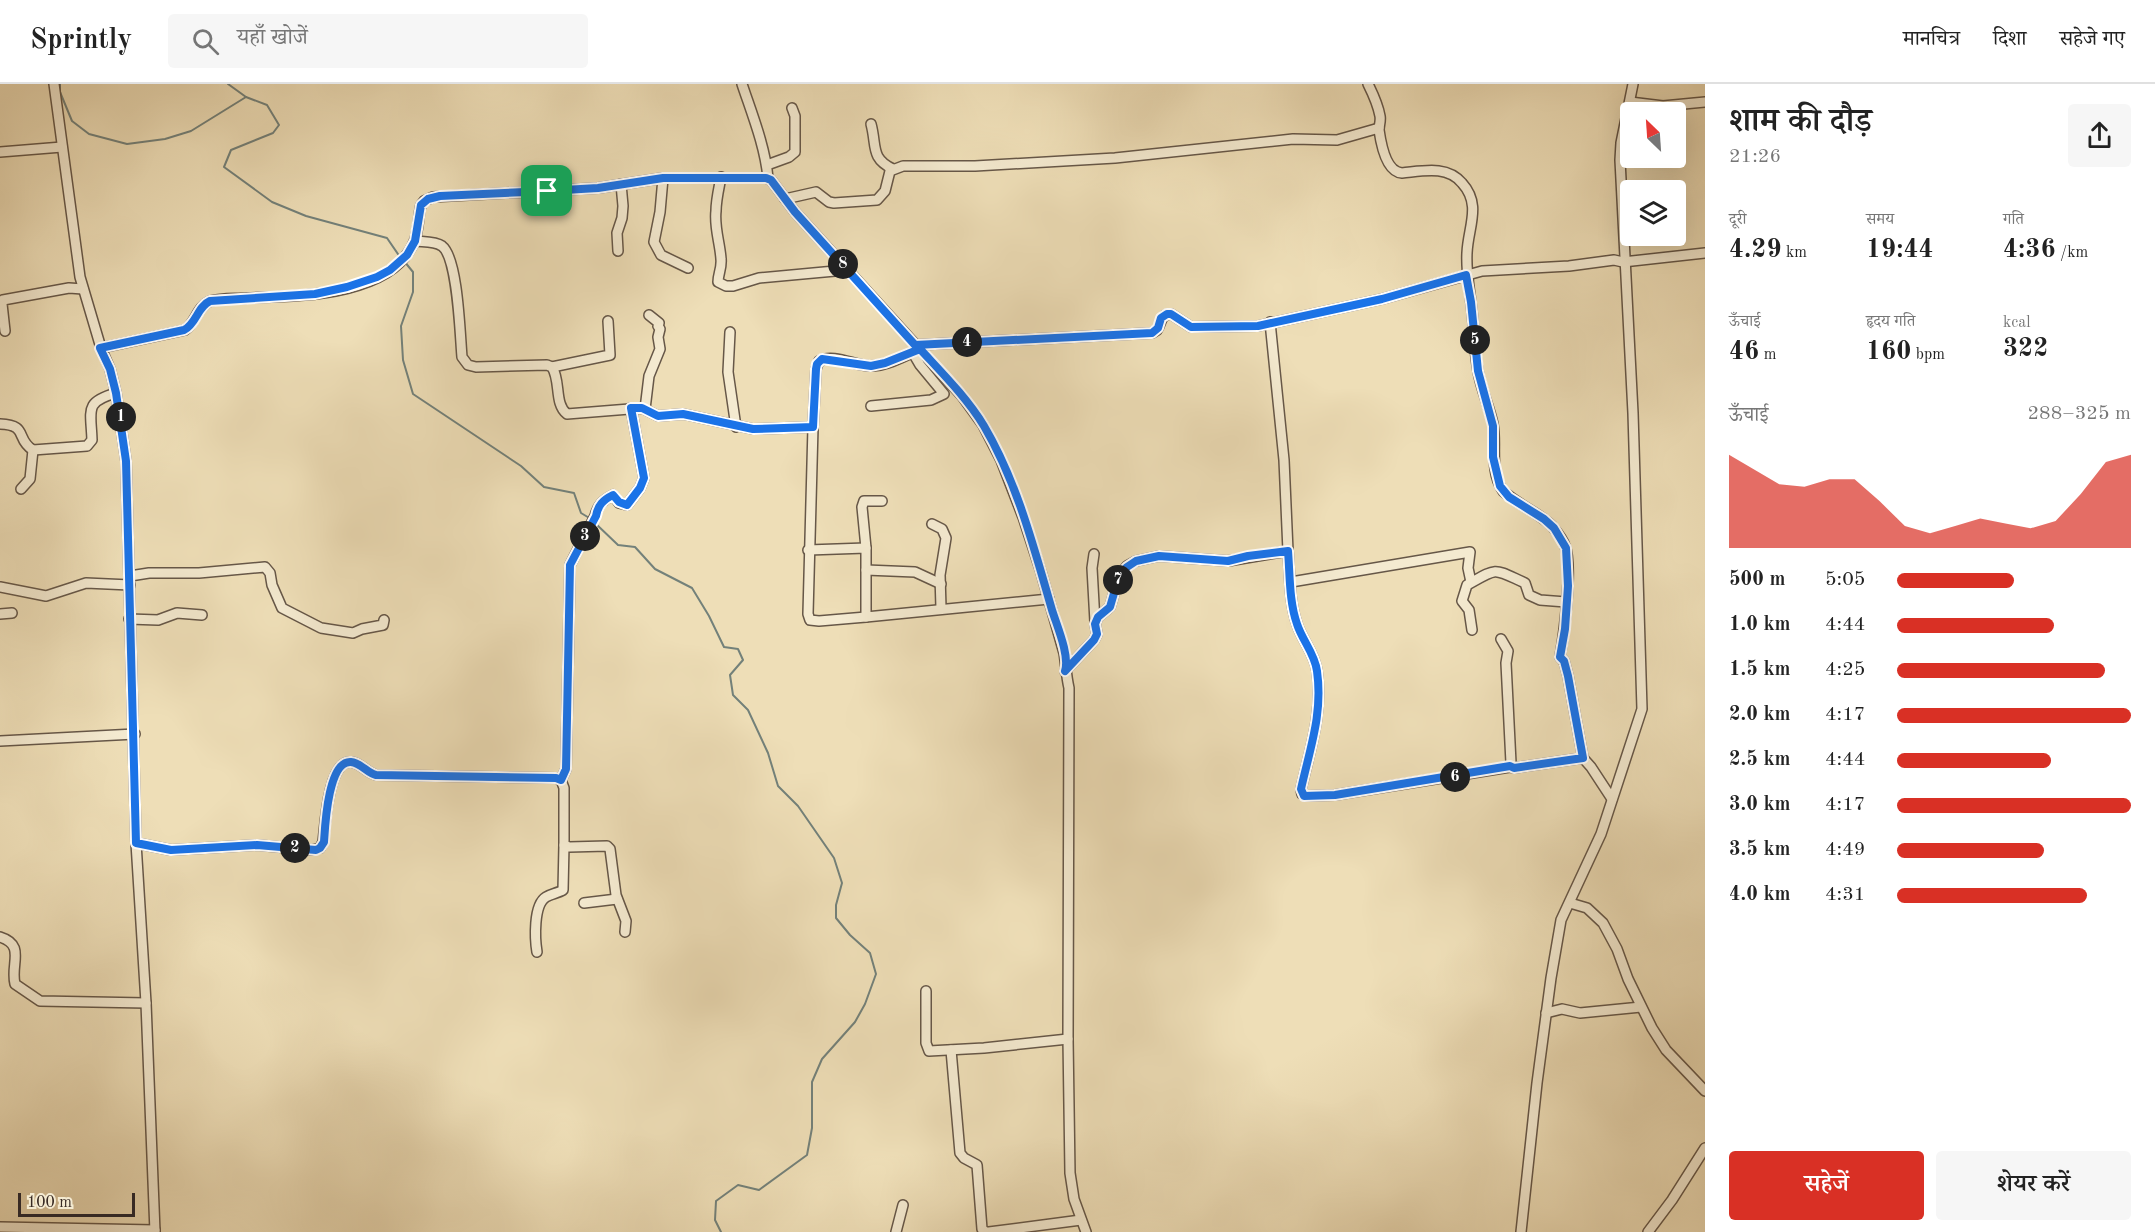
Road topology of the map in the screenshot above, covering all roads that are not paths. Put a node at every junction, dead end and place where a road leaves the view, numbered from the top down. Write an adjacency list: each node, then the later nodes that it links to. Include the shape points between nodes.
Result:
1 (54, 84): 11 (street)
2 (742, 84): 13 (street)
3 (1368, 84): 10 (street, via 1380,113)
4 (1633, 84): 5 (street)
5 (1630, 102)
6 (1705, 102): 7 (street)
7 (1686, 104)
8 (792, 108): 13 (street, via 795,152)
9 (871, 124): 15 (street, via 877,157)
10 (1379, 128): 15 (street, via 1337,140 1293,139 1115,158); 27 (street, via 1387,162 1394,171 1443,171 1464,184 1474,205 1467,239)
11 (62, 147): 12 (street); 28 (street)
12 (0, 152)
13 (767, 165): 18 (street)
14 (1620, 168): 24 (street)
15 (893, 169): 20 (street, via 884,195 877,200 834,203 816,192)
16 (721, 177): 17 (street); 18 (street); 25 (street, via 716,211 722,269 718,282 733,286 759,278 835,271)
17 (663, 178): 19 (street); 26 (street, via 654,242 661,255)
18 (768, 178): 20 (street)
19 (621, 184): 21 (street, via 433,197 421,205); 22 (street)
20 (785, 199): 25 (street)
21 (415, 241): 34 (street, via 399,263 361,284 315,294 210,301 201,306 184,330); 36 (street, via 438,244 450,257 462,357 468,365)
22 (618, 251)
23 (1705, 253): 24 (street)
24 (1621, 261): 27 (street); 76 (street, via 1633,413 1643,694 1640,720)
25 (844, 265): 35 (street)
26 (688, 268)
27 (1466, 275): 31 (street, via 1382,299); 59 (street, via 1478,371 1493,426 1493,457 1500,486 1509,497 1544,519 1560,537 1566,548)
28 (83, 289): 32 (street, via 3,300); 34 (street)
29 (649, 315): 40 (street, via 659,323 660,348 649,376)
30 (608, 321): 36 (street, via 610,356)
31 (1270, 322): 35 (street, via 1258,326 1191,327 1167,314 1152,333); 50 (street, via 1284,460)
32 (5, 331)
33 (730, 332): 42 (street, via 728,372)
34 (100, 348): 37 (street)
35 (916, 349): 38 (street, via 920,365 944,394 931,400); 43 (street, via 871,366 826,358 819,361); 58 (street, via 974,410 993,442 1023,517)
36 (552, 367): 39 (street, via 561,407 567,414)
37 (116, 393): 44 (street, via 98,399 91,407 89,445); 53 (street, via 126,461)
38 (871, 406)
39 (631, 408): 40 (street); 75 (street, via 644,478 627,505 613,495 604,500 570,565 566,769)
40 (645, 409): 42 (street, via 658,416 683,414)
41 (0, 424): 44 (street, via 17,427)
42 (736, 427): 43 (street)
43 (813, 427): 49 (street)
44 (33, 450): 45 (street, via 30,479)
45 (21, 489)
46 (882, 501): 48 (street, via 864,501)
47 (932, 524): 56 (street, via 946,538)
48 (866, 548): 49 (street); 52 (street)
49 (808, 550): 64 (street, via 810,620)
50 (1288, 551): 54 (street); 67 (street, via 1228,561 1159,556 1136,561 1119,576 1110,607)
51 (1094, 554): 67 (street)
52 (867, 570): 56 (street, via 915,572); 64 (street)
53 (130, 581): 57 (street, via 92,582 46,596); 65 (street); 66 (street, via 148,573 265,567 282,608 321,628 353,633 383,625)
54 (1291, 582): 55 (street, via 1470,552); 74 (street, via 1296,620 1316,663 1319,700 1316,734 1302,794 1335,795)
55 (1471, 582): 59 (street, via 1498,570 1525,583 1534,598); 68 (street, via 1462,601 1469,610)
56 (941, 584): 60 (street)
57 (0, 586)
58 (1045, 599): 60 (street); 70 (street, via 1064,653)
59 (1566, 602): 73 (street, via 1560,657 1568,676)
60 (941, 608): 64 (street)
61 (12, 613): 62 (street)
62 (0, 614)
63 (202, 615): 65 (street, via 177,613 158,620)
64 (866, 617)
65 (129, 619): 71 (street)
66 (384, 620)
67 (1095, 624): 70 (street, via 1094,640)
68 (1472, 630)
69 (1501, 639): 74 (street, via 1508,651)
70 (1065, 671): 89 (street, via 1069,688)
71 (135, 734): 72 (street); 77 (street)
72 (0, 741)
73 (1583, 758): 74 (street); 76 (street)
74 (1510, 766)
75 (561, 780): 77 (street, via 376,775 352,762 345,763 331,789 324,842 316,850 257,845 171,850); 78 (street)
76 (1612, 799): 81 (street)
77 (136, 843): 86 (street)
78 (564, 845): 79 (street, via 610,848); 84 (street, via 563,890 546,897 537,911)
79 (617, 899): 80 (street); 82 (street, via 624,912)
80 (584, 903)
81 (1570, 903): 87 (street, via 1587,908 1609,933); 88 (street, via 1562,920)
82 (625, 932)
83 (0, 937): 86 (street, via 9,940 15,949 15,984 37,1000)
84 (537, 952)
85 (926, 991): 90 (street, via 927,1048)
86 (146, 1003): 96 (street)
87 (1641, 1007): 88 (street); 91 (street, via 1666,1050)
88 (1546, 1013): 100 (street)
89 (1068, 1039): 90 (street); 94 (street, via 1070,1173)
90 (951, 1050): 98 (street, via 960,1153 977,1165)
91 (1705, 1091)
92 (1705, 1148): 101 (street)
93 (903, 1205): 97 (street)
94 (1081, 1220): 98 (street); 99 (street)
95 (0, 1227): 96 (street)
96 (155, 1231)
97 (896, 1232)
98 (985, 1232)
99 (1086, 1232)
100 (1521, 1232)
101 (1648, 1232)

